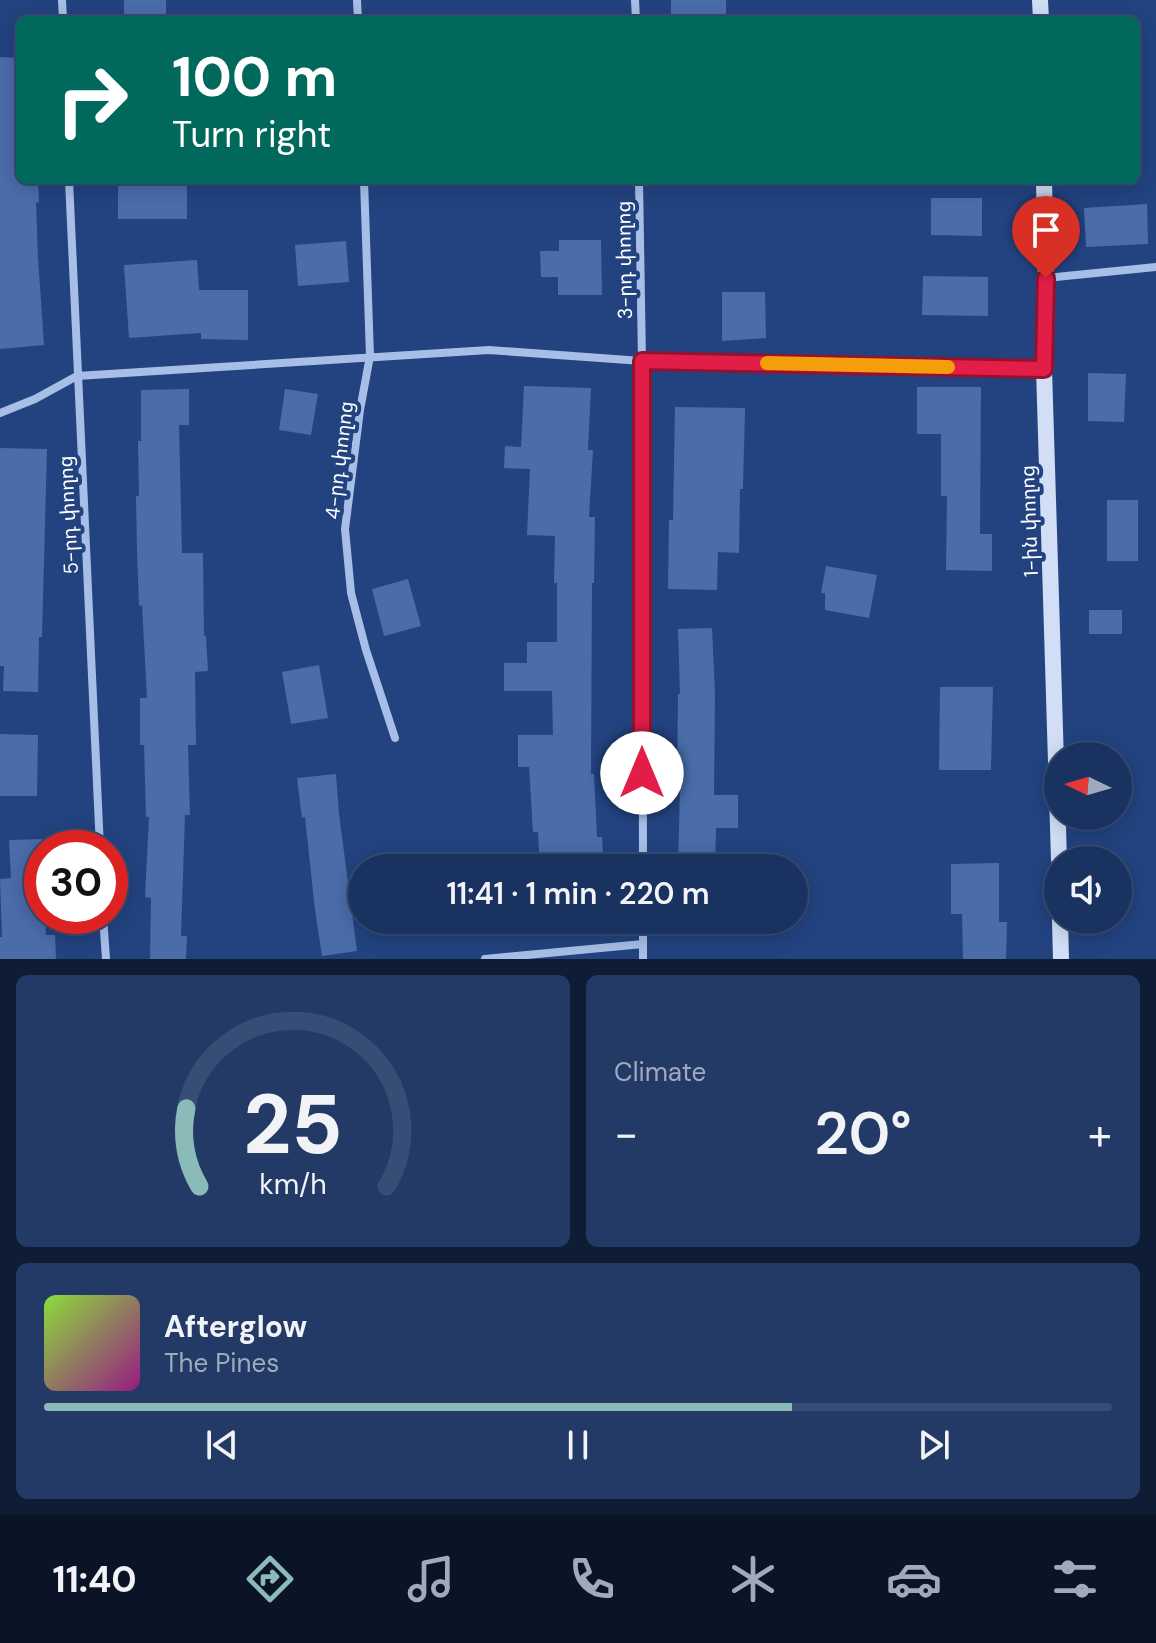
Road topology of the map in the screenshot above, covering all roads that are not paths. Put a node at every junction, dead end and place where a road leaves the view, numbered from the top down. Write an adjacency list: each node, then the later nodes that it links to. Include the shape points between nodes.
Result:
1 (69, 184): 10 (street, 5-րդ փողոց)
2 (364, 184): 7 (street, 4-րդ փողոց)
3 (639, 184): 8 (street, 3-րդ փողոց)
4 (1044, 184): 6 (main road, 1-ին փողոց)
5 (1156, 267): 6 (street)
6 (1046, 278): 9 (main road, 1-ին փողոց)
7 (370, 356): 8 (street, via 489,350); 10 (street); 12 (street, 4-րդ փողոց, via 345,529 351,593)
8 (642, 361): 9 (street); 15 (street, 3-րդ փողոց)
9 (1044, 369): 14 (main road, 1-ին փողոց)
10 (77, 376): 11 (street); 13 (street, 5-րդ փողոց)
11 (0, 413)
12 (395, 738)
13 (99, 830)
14 (1059, 846)
15 (643, 854)
16 (104, 934): 20 (street)
17 (643, 934): 19 (street)
18 (1060, 934): 23 (main road)
19 (643, 944): 21 (street); 22 (street)
20 (106, 959)
21 (485, 959)
22 (643, 959)
23 (1061, 959)

